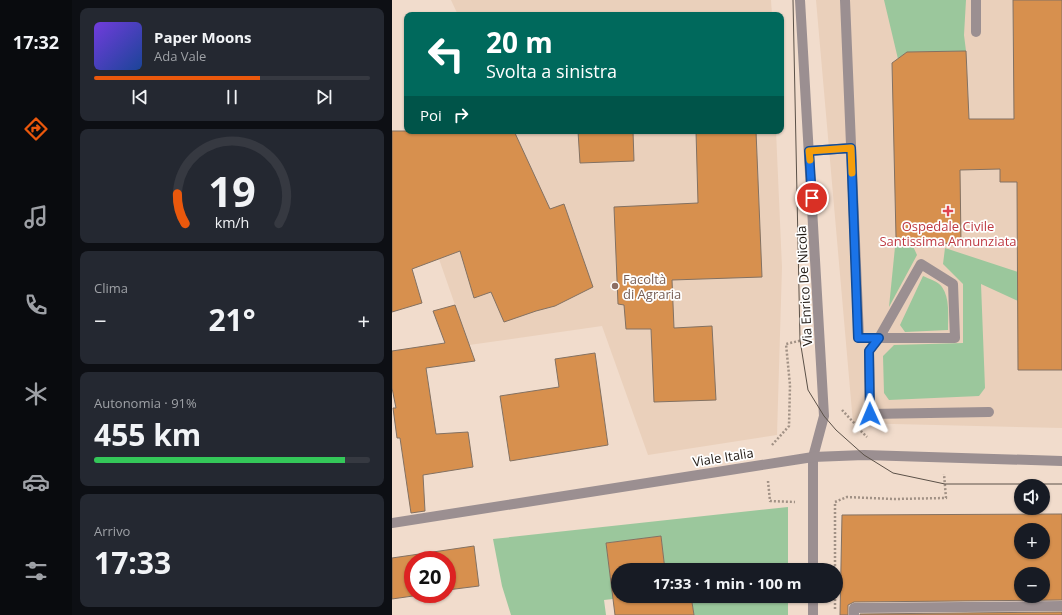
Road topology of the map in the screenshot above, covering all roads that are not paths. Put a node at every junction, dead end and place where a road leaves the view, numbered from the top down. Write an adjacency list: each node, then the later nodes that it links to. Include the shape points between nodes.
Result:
1 (800, 0): 6 (street, Via Enrico De Nicola)
2 (845, 0): 5 (street)
3 (976, 0): 4 (street)
4 (976, 32)
5 (851, 148): 6 (street); 7 (street, via 858,338)
6 (809, 151): 9 (street, Via Enrico De Nicola, via 824,416)
7 (879, 338): 7 (street, via 921,264 953,284 956,338); 8 (street, via 869,351 870,414)
8 (989, 412)
9 (813, 457): 10 (street, Viale Italia, via 864,455); 11 (street, Viale Italia); 12 (street, Via Enrico De Nicola)
10 (1062, 461)
11 (392, 523)
12 (813, 563)
13 (813, 603): 15 (street)
14 (1062, 606): 16 (street, via 854,608)
15 (813, 615)
16 (854, 615)

